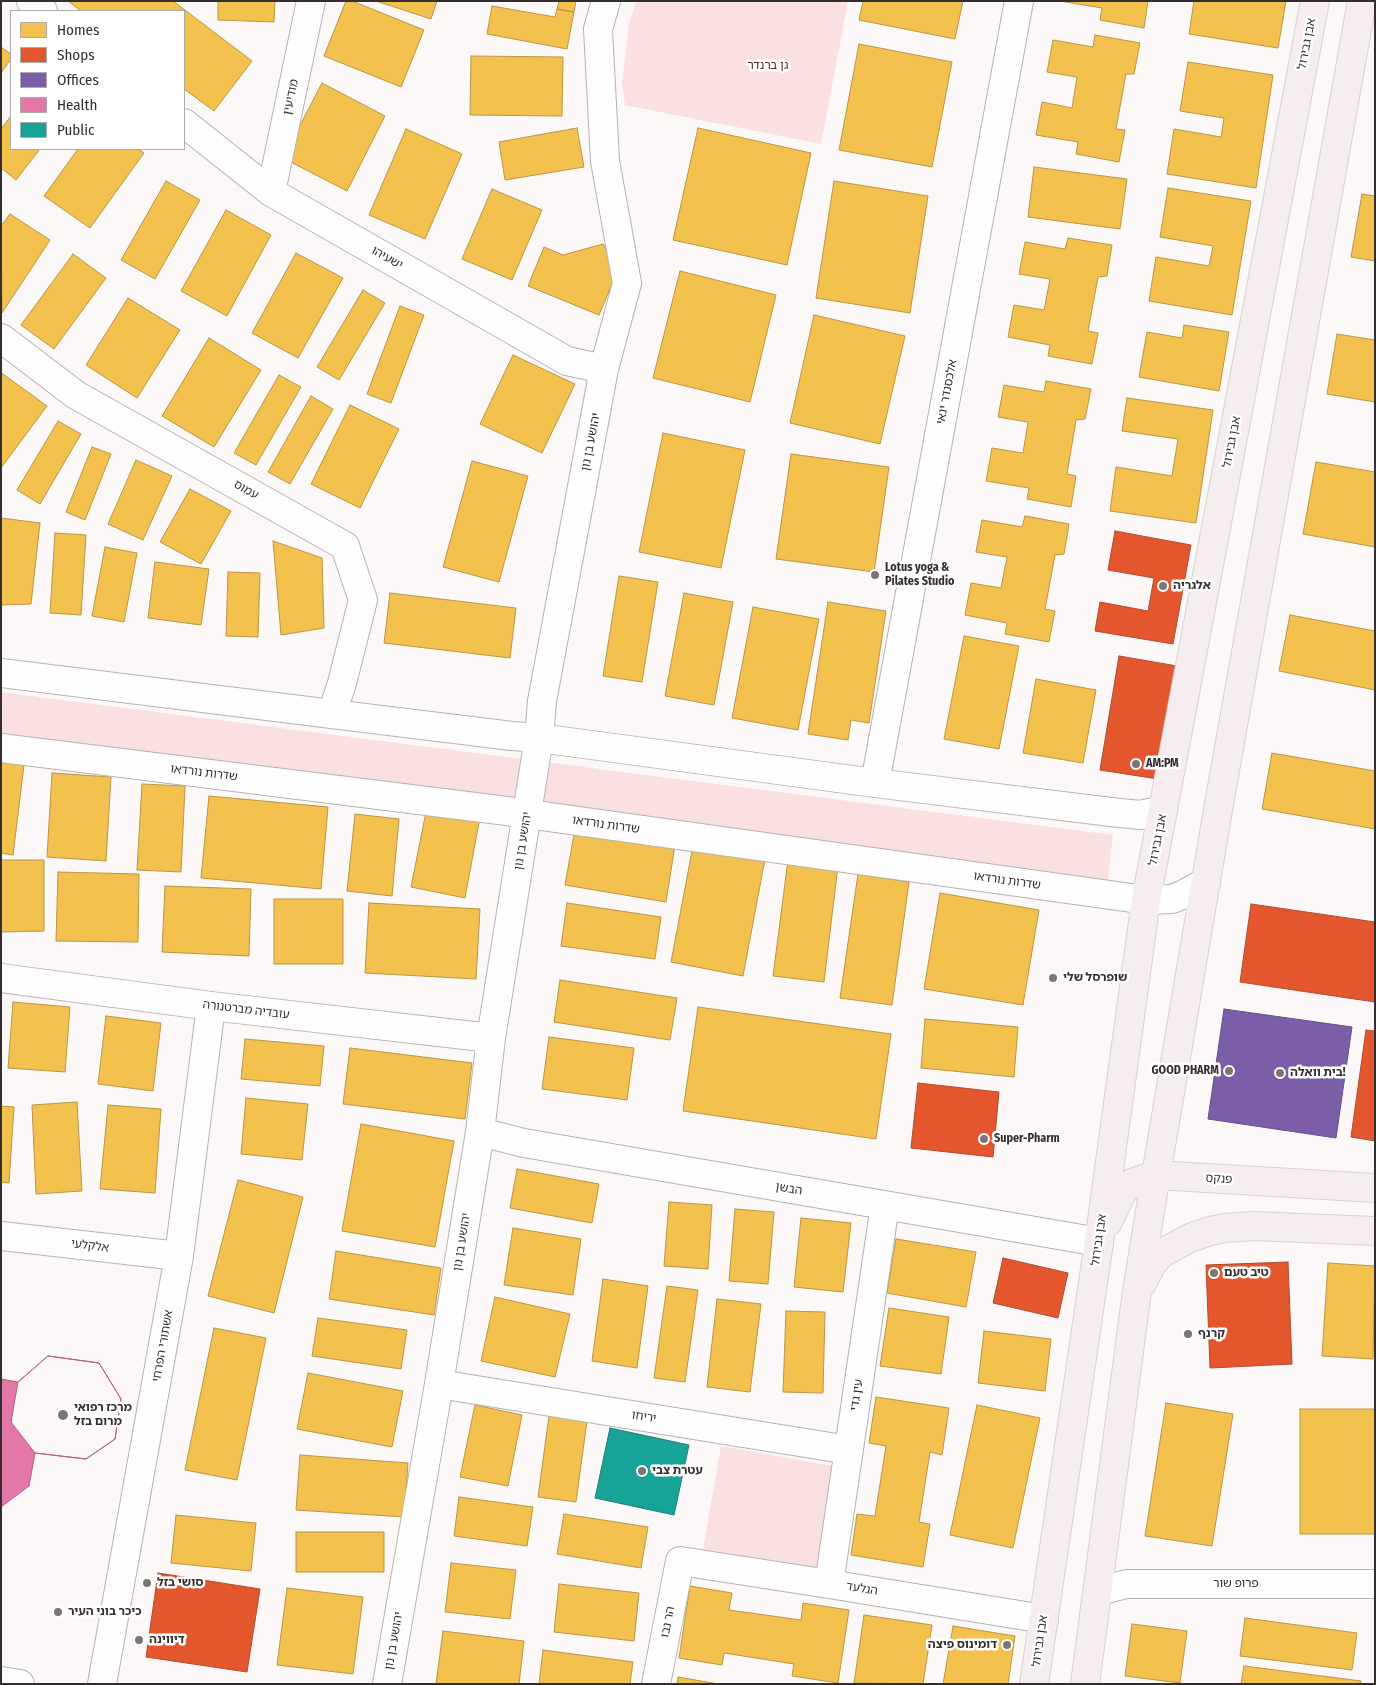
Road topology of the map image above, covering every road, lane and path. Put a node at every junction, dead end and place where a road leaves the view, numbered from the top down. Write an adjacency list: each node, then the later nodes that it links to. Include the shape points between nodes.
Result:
1 (31, 1): 7 (street)
2 (311, 1): 9 (street, מודיעין)
3 (606, 1): 11 (street, יהושע בן נון, via 598,30 605,161 627,283)
4 (1020, 1): 16 (street, אלכסנדר ינאי)
5 (1315, 1): 17 (main road, אבן גבירול)
6 (1362, 1): 19 (main road)
7 (42, 10)
8 (185, 124): 9 (street, ישעיהו)
9 (270, 192): 11 (street, ישעיהו, via 567,360)
10 (1, 338): 13 (street, עמוס, via 76,395 345,546 363,600)
11 (604, 369): 14 (street, יהושע בן נון, via 542,702)
12 (1, 673): 13 (street)
13 (332, 714): 14 (street)
14 (539, 738): 16 (street); 18 (street, יהושע בן נון)
15 (1, 748): 18 (street, שדרות נורדאו)
16 (875, 782): 17 (street, via 1140,815)
17 (1163, 810): 20 (main road, אבן גבירול)
18 (527, 814): 20 (street, שדרות נורדאו); 23 (street, יהושע בן נון)
19 (1206, 882): 20 (street, שדרות נורדאו, via 1172,899); 25 (main road)
20 (1146, 900): 30 (main road, אבן גבירול)
21 (1, 978): 22 (street, עובדיה מברטנורה)
22 (211, 1006): 23 (street, עובדיה מברטנורה); 31 (street, אשתורי הפרחי)
23 (491, 1038): 24 (street, יהושע בן נון)
24 (480, 1132): 27 (street, הבשן, via 524,1143); 33 (street, יהושע בן נון)
25 (1156, 1175): 26 (main road, פנקס); 30 (main road, פנקס, via 1132,1183 1122,1192); 32 (main road)
26 (1375, 1188)
27 (884, 1206): 30 (street, הבשן); 34 (street, עין גדי)
28 (1375, 1231): 32 (main road, via 1253,1226 1210,1231 1182,1241 1162,1253)
29 (1, 1236): 31 (street, אלקלעי)
30 (1099, 1242): 39 (main road, אבן גבירול)
31 (179, 1256): 42 (street, אשתורי הפרחי)
32 (1137, 1291): 38 (main road)
33 (439, 1384): 34 (street, יריחו); 43 (street, יהושע בן נון)
34 (849, 1450): 36 (street, עין גדי)
35 (680, 1561): 36 (street, הגלעד); 44 (street, הר נבו)
36 (829, 1584): 39 (street, הגלעד)
37 (1375, 1584): 38 (street, פרופ שור, via 1128,1584)
38 (1098, 1591): 46 (main road)
39 (1044, 1619): 45 (main road, אבן גבירול)
40 (1, 1681): 41 (street)
41 (20, 1684)
42 (102, 1684)
43 (386, 1684)
44 (656, 1684)
45 (1034, 1684)
46 (1085, 1684)

